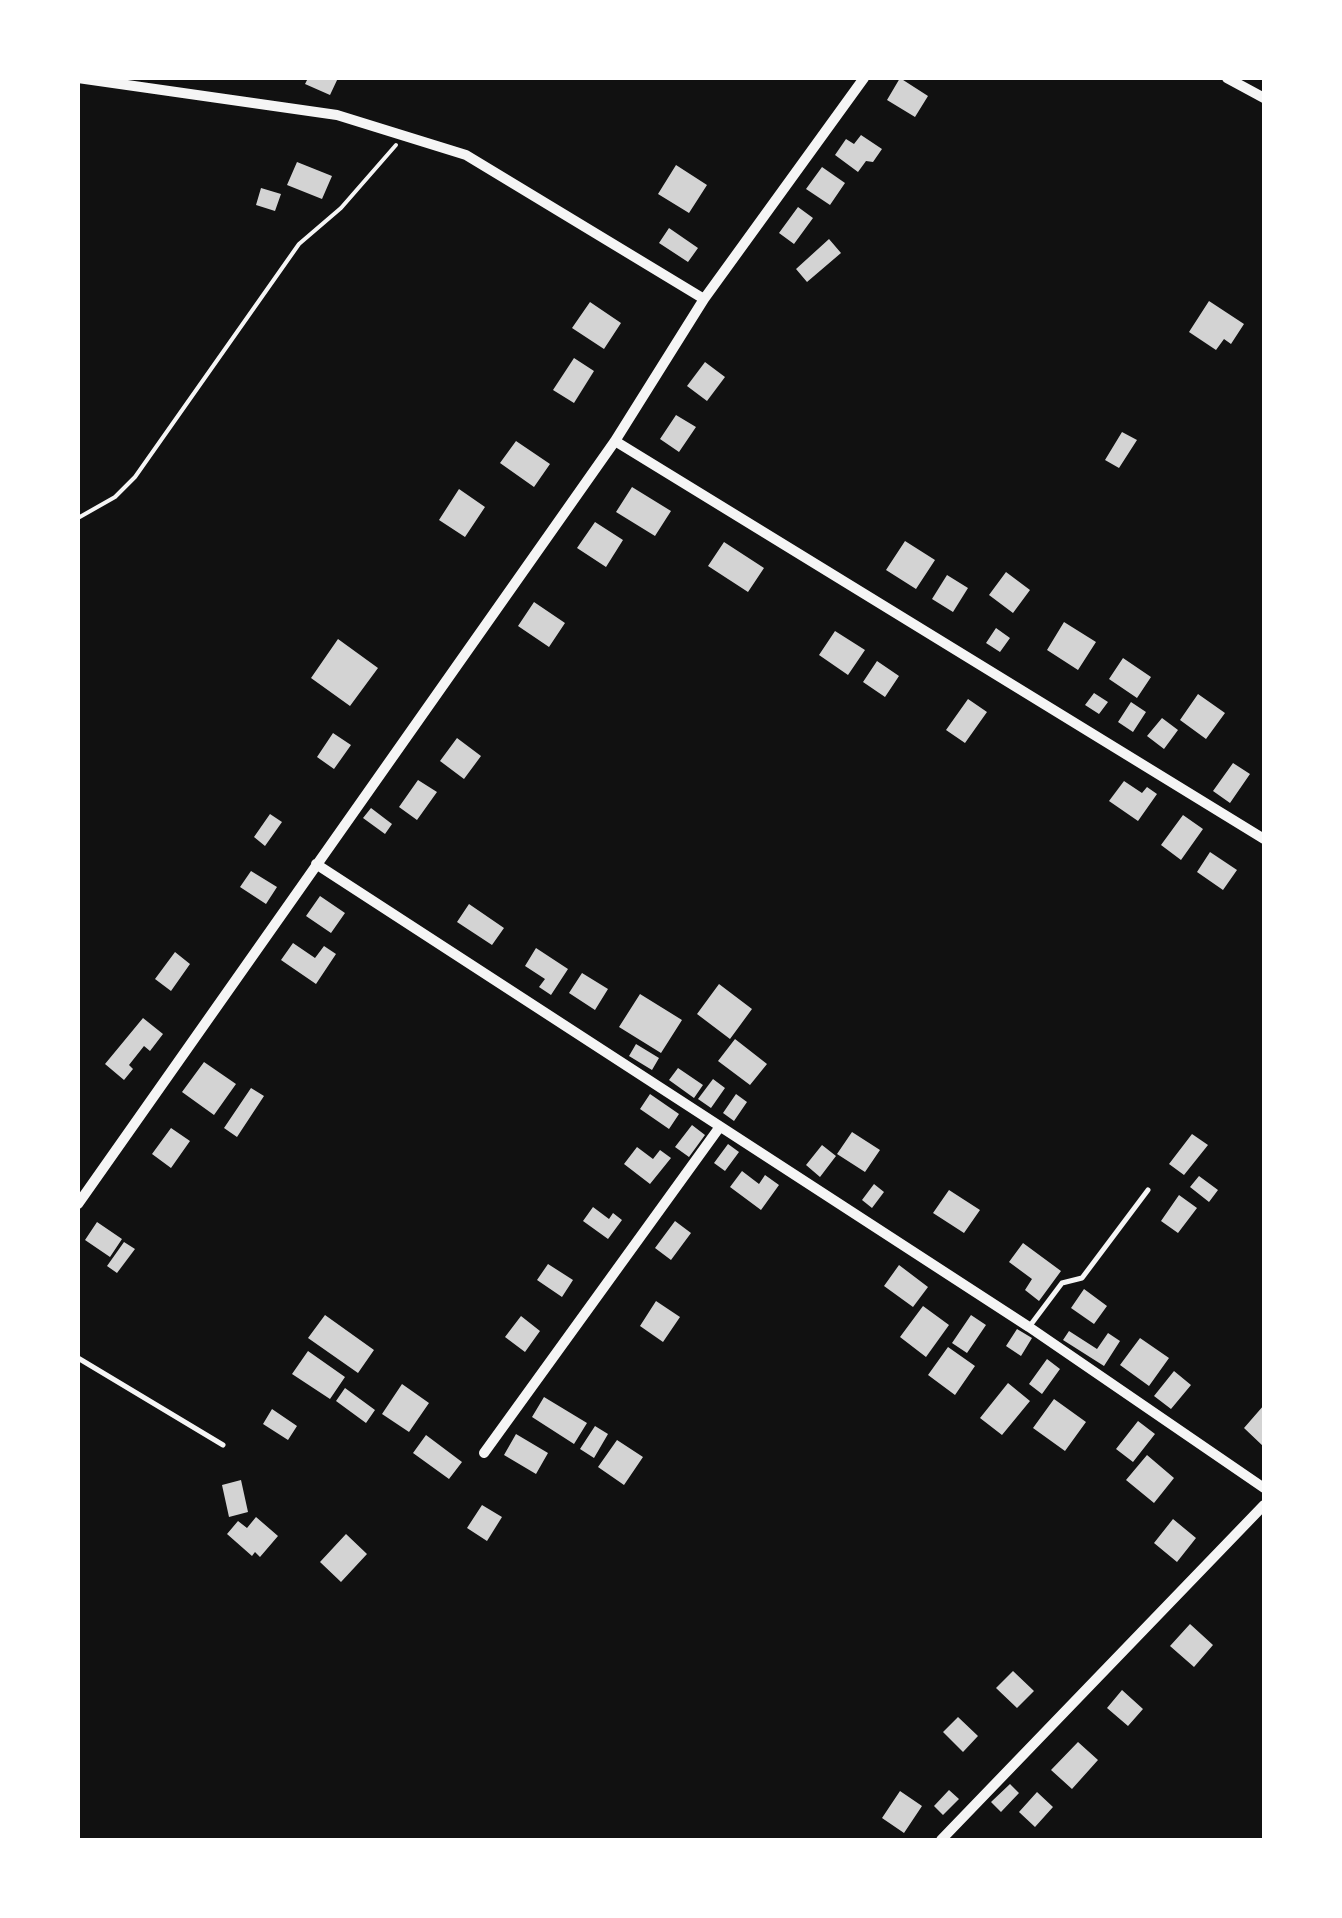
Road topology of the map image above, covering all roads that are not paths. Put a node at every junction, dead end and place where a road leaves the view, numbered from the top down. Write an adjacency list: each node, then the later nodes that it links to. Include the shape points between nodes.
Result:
1 (78, 78): 5 (street, via 337,115 466,154)
2 (864, 78): 5 (street)
3 (1228, 78): 4 (street)
4 (1264, 98)
5 (704, 299): 6 (street)
6 (615, 441): 7 (street); 8 (street)
7 (1264, 839)
8 (316, 864): 9 (street); 11 (street)
9 (720, 1128): 12 (street); 15 (street)
10 (1148, 1190): 12 (lane, via 1082,1278 1062,1284)
11 (78, 1204)
12 (1029, 1327): 16 (street)
13 (78, 1358): 14 (lane)
14 (222, 1444)
15 (484, 1453)
16 (1264, 1488)
17 (1264, 1505): 18 (street)
18 (941, 1840)

